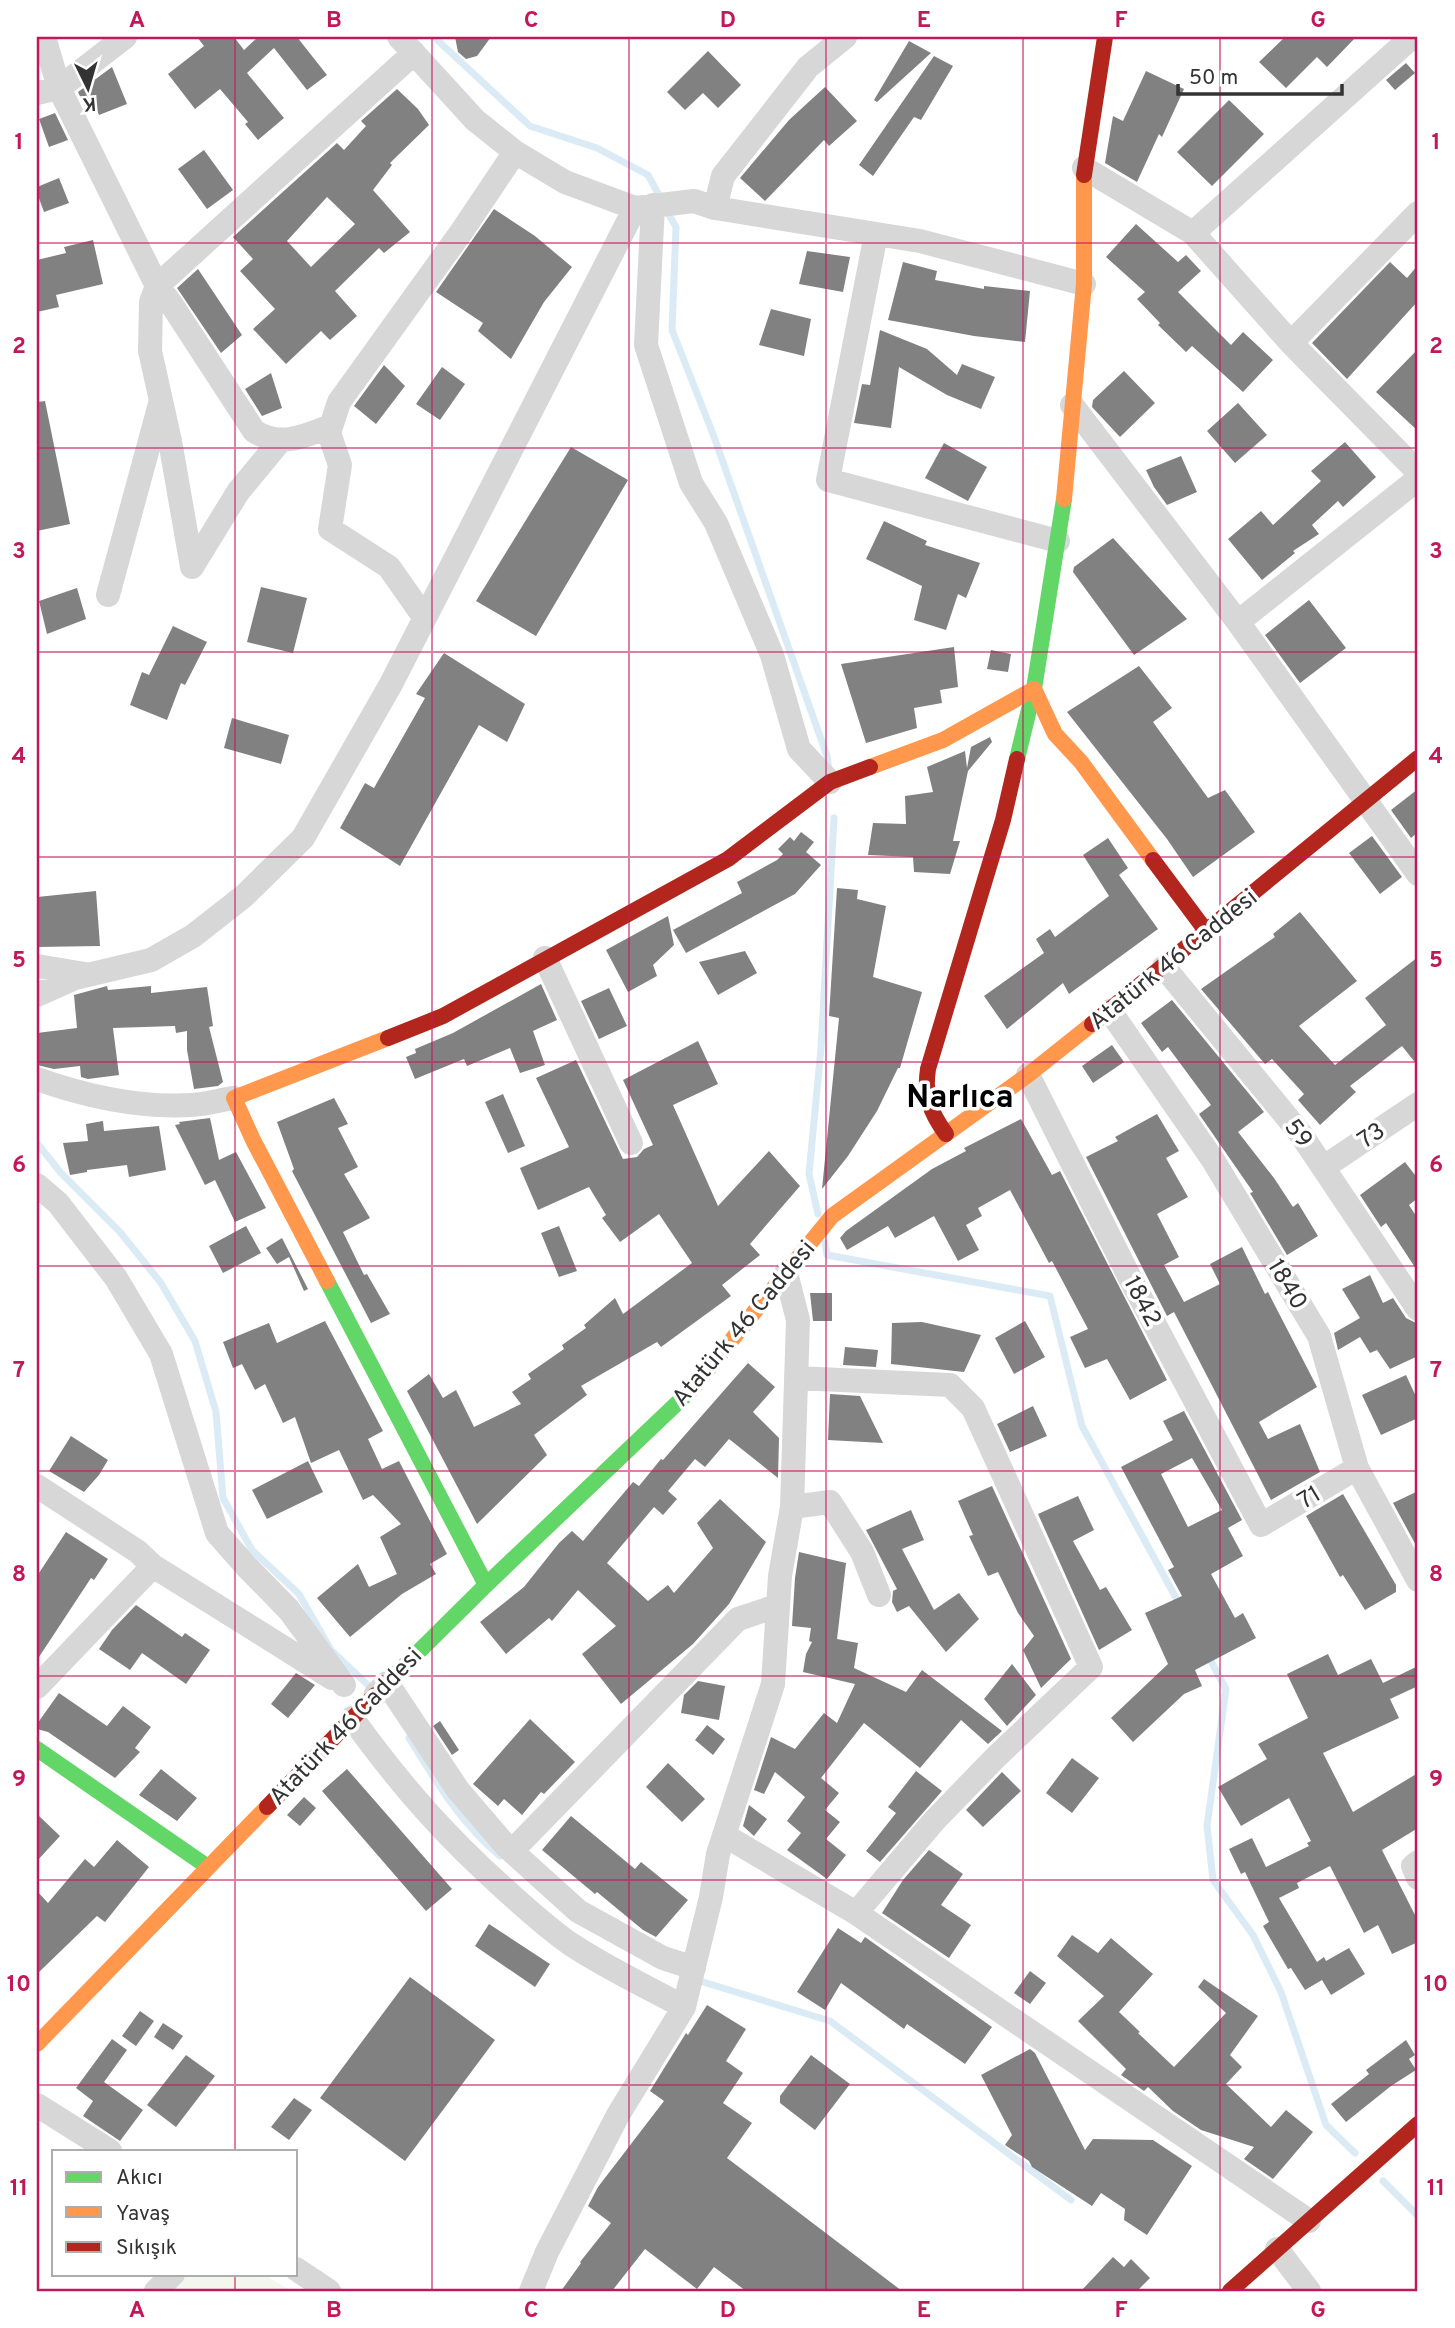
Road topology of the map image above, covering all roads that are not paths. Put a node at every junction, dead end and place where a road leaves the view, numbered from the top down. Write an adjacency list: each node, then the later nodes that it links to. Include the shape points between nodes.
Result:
1 (44, 37): 8 (street)
2 (125, 37): 8 (street)
3 (845, 37): 12 (street, via 808,67 723,176)
4 (1105, 37): 10 (street)
5 (1413, 37): 6 (street); 14 (street)
6 (1418, 40)
7 (407, 45): 9 (street, via 475,120); 17 (street)
8 (48, 91): 17 (street)
9 (515, 152): 11 (street, via 565,182); 21 (street, via 340,402)
10 (1084, 168): 14 (street); 16 (street)
11 (654, 205): 12 (street, via 694,201); 27 (street); 31 (street, via 646,345 691,483 716,523 772,655 799,749)
12 (715, 208): 15 (street)
13 (1418, 213): 18 (street)
14 (1193, 233): 18 (street)
15 (876, 234): 16 (street); 25 (street, via 828,480)
16 (1084, 284): 20 (street)
17 (157, 286): 19 (street, via 151,302 150,351); 22 (street, via 254,431)
18 (1291, 343): 23 (street)
19 (160, 403): 22 (street, via 192,567 238,492); 26 (street)
20 (1072, 405): 25 (street); 28 (street)
21 (331, 426): 22 (street); 27 (street, via 329,433 341,465 330,529 389,567)
22 (280, 441)
23 (1418, 472)
24 (1418, 479): 28 (street)
25 (1058, 541): 29 (street)
26 (108, 595)
27 (424, 617): 38 (street, via 303,838 244,896 193,936 151,960)
28 (1238, 622): 32 (street)
29 (1034, 689): 31 (street, via 943,740); 34 (street, via 1055,734 1082,762); 45 (street, via 1003,820 928,1069 924,1091 931,1113)
30 (1418, 758): 32 (street, Atatürk 46 Caddesi)
31 (830, 782): 35 (street, via 728,859)
32 (1366, 802): 33 (street); 34 (street, Atatürk 46 Caddesi)
33 (1418, 874)
34 (1206, 931): 37 (street, Atatürk 46 Caddesi)
35 (545, 958): 43 (street, via 443,1016); 46 (street)
36 (37, 966): 38 (street)
37 (1164, 967): 40 (street, Atatürk 46 Caddesi); 47 (street, 59)
38 (89, 975): 39 (street)
39 (37, 995)
40 (1110, 1010): 41 (street, Atatürk 46 Caddesi); 52 (street, 1840, via 1213,1160 1319,1336)
41 (1028, 1075): 45 (street, Atatürk 46 Caddesi); 55 (street, 1842)
42 (37, 1079): 43 (street, via 76,1093 155,1105)
43 (234, 1098): 58 (street)
44 (1418, 1104): 47 (street, 73)
45 (946, 1134): 49 (street, Atatürk 46 Caddesi, via 829,1220)
46 (631, 1143)
47 (1324, 1167): 50 (street, 59)
48 (37, 1185): 61 (street, via 58,1203 116,1278 161,1354 217,1533 289,1611)
49 (786, 1273): 51 (street, via 798,1320); 58 (street, Atatürk 46 Caddesi, via 696,1385)
50 (1418, 1309)
51 (796, 1378): 54 (street); 70 (street, via 950,1385 973,1408 1091,1667 934,1821)
52 (1357, 1468): 55 (street, 71); 56 (street, 1840)
53 (37, 1486): 57 (street, via 138,1551)
54 (792, 1507): 59 (street, via 830,1502 862,1552); 60 (street)
55 (1261, 1525)
56 (1415, 1564)
57 (153, 1566): 61 (street); 62 (street)
58 (486, 1585): 63 (street, Atatürk 46 Caddesi)
59 (878, 1595)
60 (777, 1605): 65 (street, via 773,1684); 66 (street, via 738,1619)
61 (344, 1685): 63 (street)
62 (37, 1687)
63 (370, 1700): 66 (street); 68 (street, Atatürk 46 Caddesi); 72 (street, via 393,1774 458,1847 571,1945)
64 (37, 1749): 68 (street)
65 (724, 1835): 70 (street); 71 (street)
66 (512, 1851): 71 (street, via 578,1911 663,1958)
67 (1418, 1862): 69 (street, via 1413,1866)
68 (208, 1867): 73 (street, Atatürk 46 Caddesi)
69 (1418, 1878)
70 (856, 1913): 77 (street)
71 (694, 1968): 72 (street)
72 (684, 2007): 83 (street, via 618,2115)
73 (37, 2044)
74 (37, 2105): 76 (street)
75 (1418, 2124): 77 (street)
76 (108, 2150)
77 (1309, 2221): 78 (street)
78 (1277, 2249): 84 (street); 85 (street)
79 (171, 2276): 81 (street)
80 (301, 2279): 82 (street)
81 (156, 2291)
82 (330, 2291)
83 (531, 2291)
84 (1230, 2291)
85 (1310, 2291)

